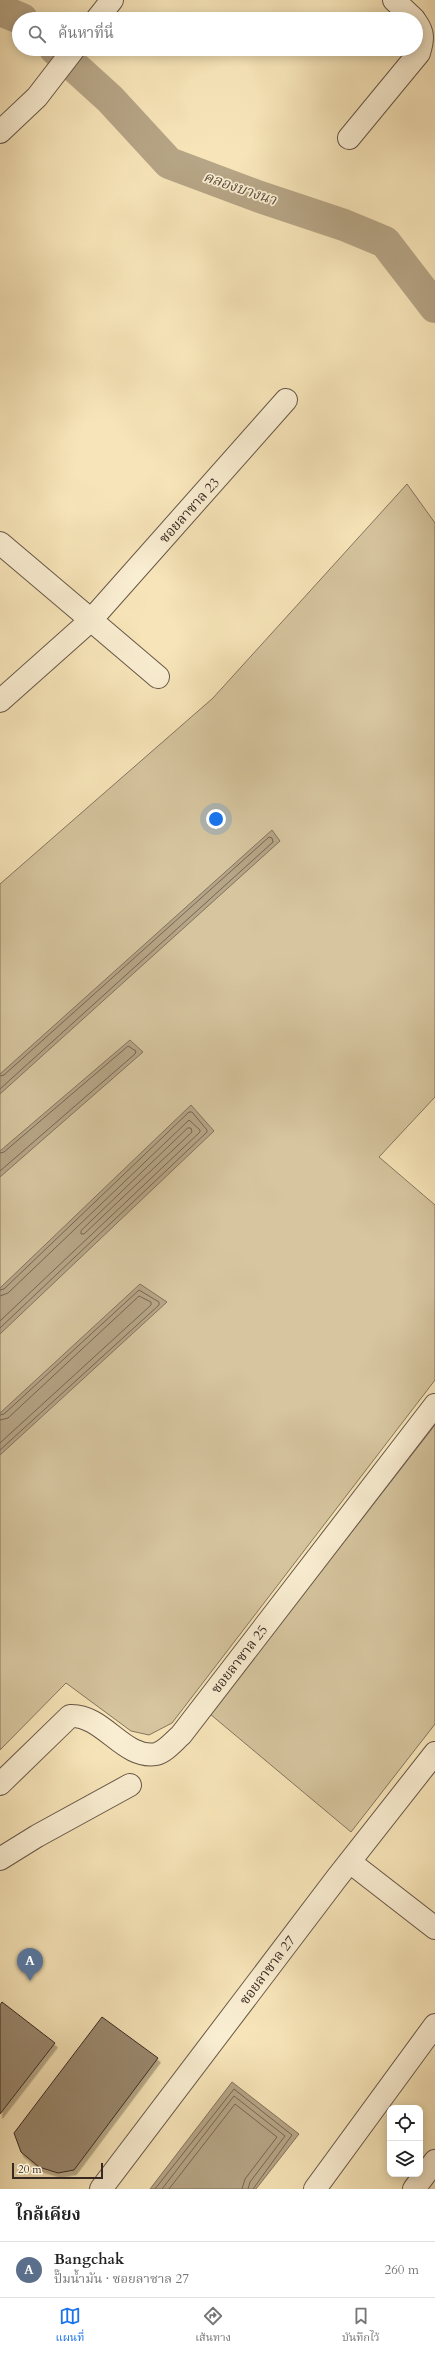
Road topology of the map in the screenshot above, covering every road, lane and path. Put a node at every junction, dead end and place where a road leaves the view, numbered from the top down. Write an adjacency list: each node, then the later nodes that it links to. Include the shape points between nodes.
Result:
1 (112, 0): 3 (street)
2 (394, 0): 4 (street)
3 (103, 12)
4 (407, 12)
5 (69, 56): 7 (street, via 37,97)
6 (417, 56): 8 (street)
7 (0, 132)
8 (349, 138)
9 (286, 400): 11 (street, ซอยลาซาล 23)
10 (0, 543): 11 (street)
11 (92, 620): 12 (street); 13 (street, ซอยลาซาล 23)
12 (158, 678)
13 (0, 701)
14 (435, 1405): 16 (street, ซอยลาซาล 25, via 181,1735 163,1751 156,1754 141,1753 89,1719 70,1716)
15 (435, 1753): 19 (street, ซอยลาซาล 27)
16 (0, 1784)
17 (130, 1785): 18 (street)
18 (0, 1859)
19 (350, 1862): 20 (street); 23 (street, ซอยลาซาล 27)
20 (435, 1928)
21 (435, 2025): 24 (street)
22 (435, 2161): 25 (street)
23 (101, 2189)
24 (315, 2189)
25 (414, 2189)

